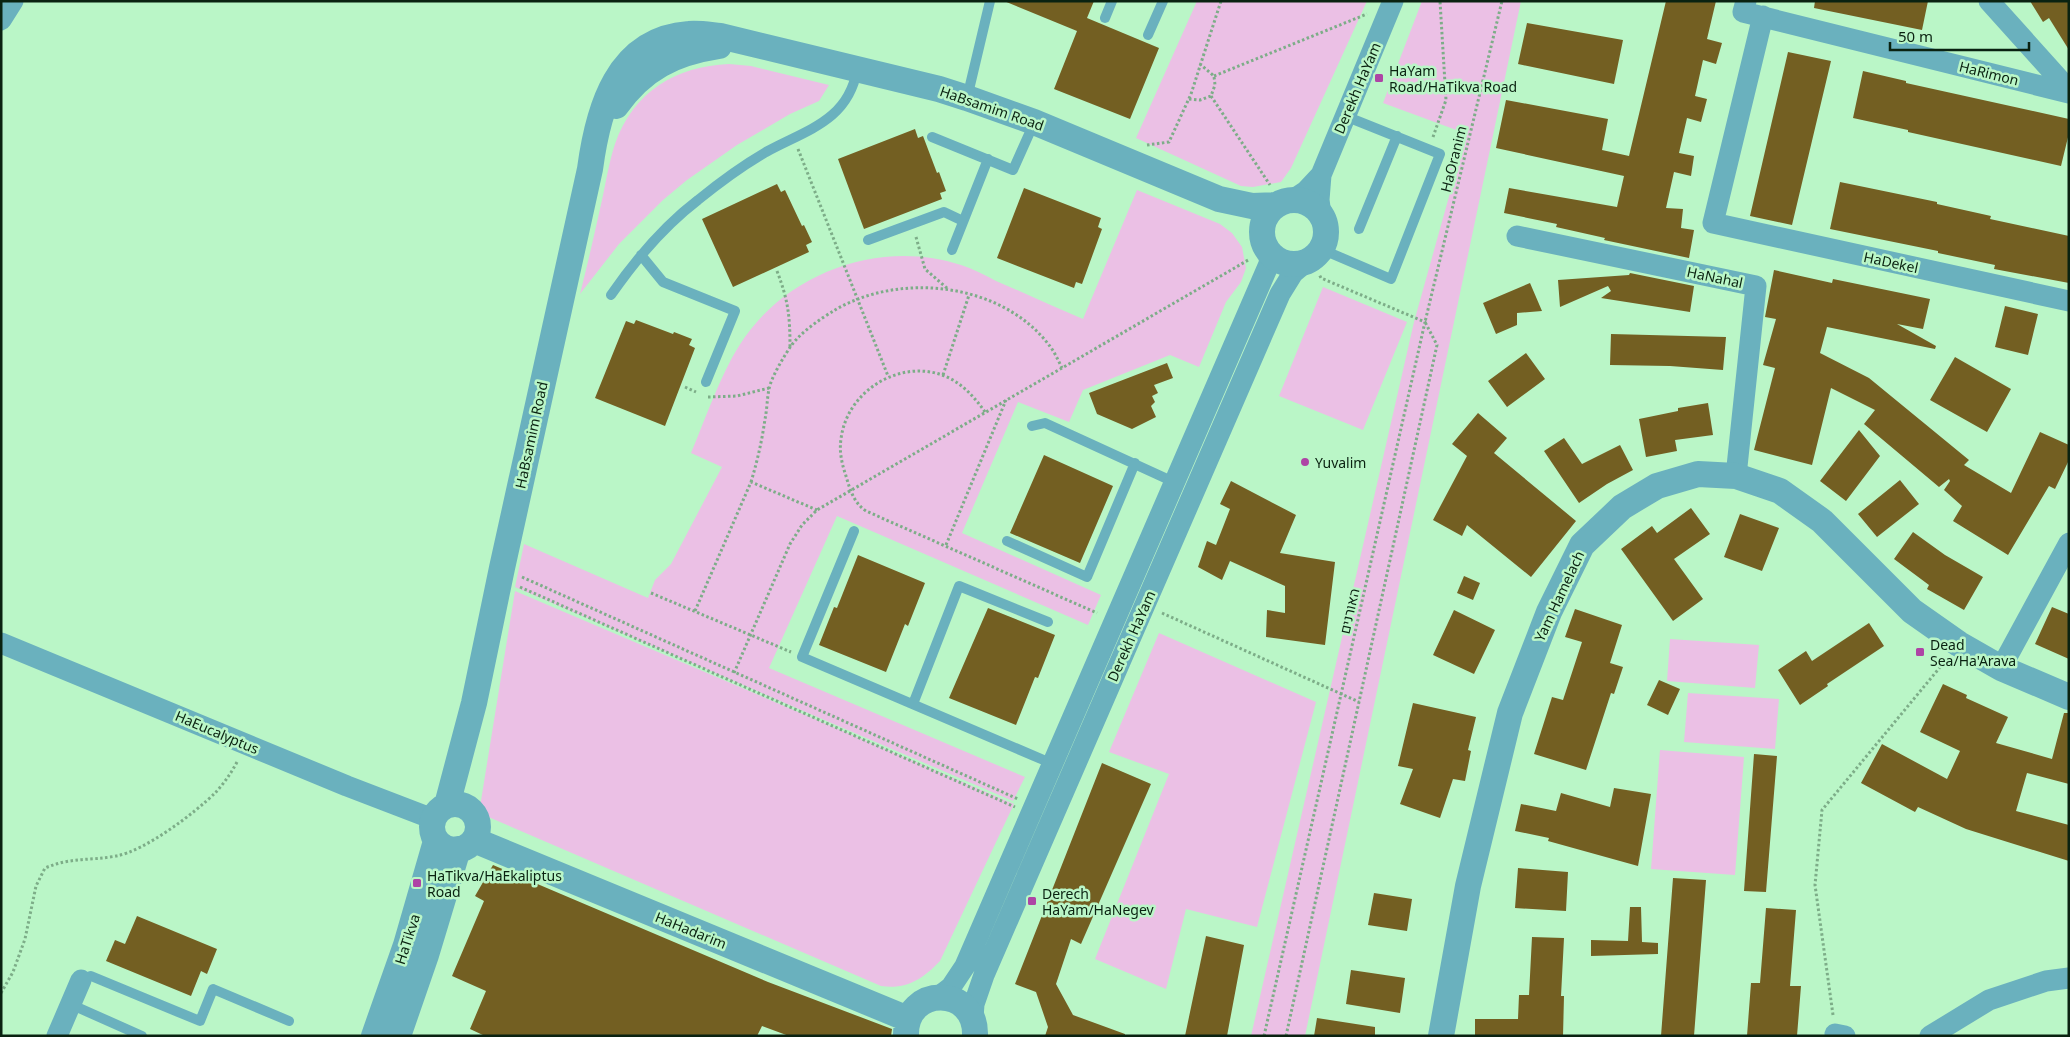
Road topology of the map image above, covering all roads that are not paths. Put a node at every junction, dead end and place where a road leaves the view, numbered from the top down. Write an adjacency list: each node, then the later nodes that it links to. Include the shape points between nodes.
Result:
1 (13, 1): 10 (street)
2 (990, 1): 14 (lane)
3 (1112, 1): 9 (lane)
4 (1163, 1): 11 (lane)
5 (1746, 1): 8 (street, HaRimon, via 1743,12)
6 (1989, 1): 13 (street, HaRimon)
7 (1392, 3): 15 (street, Derekh HaYam)
8 (1763, 16): 13 (street, HaRimon); 33 (street, HaDekel, via 1713,223)
9 (1106, 18)
10 (1, 20)
11 (1148, 36)
12 (858, 70): 14 (street, HaBsamim Road); 30 (lane, via 852,90 827,120 741,168 696,201); 48 (street, HaBsamim Road, via 756,45 699,49 656,66 639,78 614,109 590,168 501,573)
13 (2069, 91)
14 (967, 98): 16 (street, HaBsamim Road)
15 (1345, 116): 17 (lane); 20 (street, Derekh HaYam)
16 (1034, 122): 19 (lane, via 1014,170); 21 (street, HaBsamim Road)
17 (1397, 136): 25 (lane); 31 (lane, via 1440,154 1391,279)
18 (932, 137): 19 (lane)
19 (988, 159): 24 (lane)
20 (1321, 174): 22 (street, Derekh HaYam, via 1306,191); 23 (street, Derekh HaYam)
21 (1220, 199): 22 (street, HaBsamim Road, via 1252,206); 28 (street, HaBsamim Road, via 1237,210)
22 (1283, 203): 23 (street, via 1301,201); 28 (street, via 1267,216 1263,226)
23 (1321, 216): 31 (street, via 1326,229 1325,239)
24 (963, 220): 27 (lane, via 944,212); 29 (lane)
25 (1359, 229)
26 (1517, 236): 37 (street, HaNahal, via 1756,286)
27 (868, 240)
28 (1266, 246): 31 (street, via 1277,260 1287,264 1297,264); 38 (street, Derekh HaYam, via 1269,264)
29 (952, 250)
30 (640, 255): 32 (lane); 34 (lane, via 663,282 735,311)
31 (1312, 257): 55 (street, Derekh HaYam, via 1293,273 1280,294 984,975 974,1004)
32 (611, 295)
33 (2069, 301)
34 (706, 382)
35 (1032, 426): 36 (lane, via 1045,424)
36 (1135, 463): 38 (lane); 40 (lane, via 1087,577)
37 (1736, 476): 44 (street, Yam Hamelach, via 1780,491 1822,521 1912,611); 60 (street, Yam Hamelach, via 1698,474 1657,486 1622,507 1582,545 1549,612 1510,713 1468,886)
38 (1176, 483): 47 (street, Derekh HaYam)
39 (854, 531): 46 (lane, via 802,656)
40 (1008, 541)
41 (2069, 543): 44 (street)
42 (1048, 622): 46 (lane, via 959,586)
43 (1, 642): 48 (street, HaEucalyptus)
44 (2001, 668): 45 (street, Yam Hamelach)
45 (2069, 697)
46 (913, 704): 47 (lane)
47 (1053, 764): 51 (street, Derekh HaYam, via 965,966)
48 (452, 827): 54 (street, HaHadarim); 58 (street, HaTikva); 59 (street, HaTikva, via 420,976)
49 (2069, 978): 61 (street, via 2046,981 1989,1000)
50 (81, 980): 52 (street); 53 (lane, via 91,976 200,1021 213,990)
51 (938, 997): 54 (street, via 923,1002 914,1010); 55 (street, via 959,1002 967,1009)
52 (70, 1004): 56 (street); 57 (lane)
53 (290, 1021)
54 (907, 1027)
55 (976, 1030)
56 (57, 1036)
57 (142, 1036)
58 (374, 1036)
59 (398, 1036)
60 (1441, 1036)
61 (1930, 1036)

